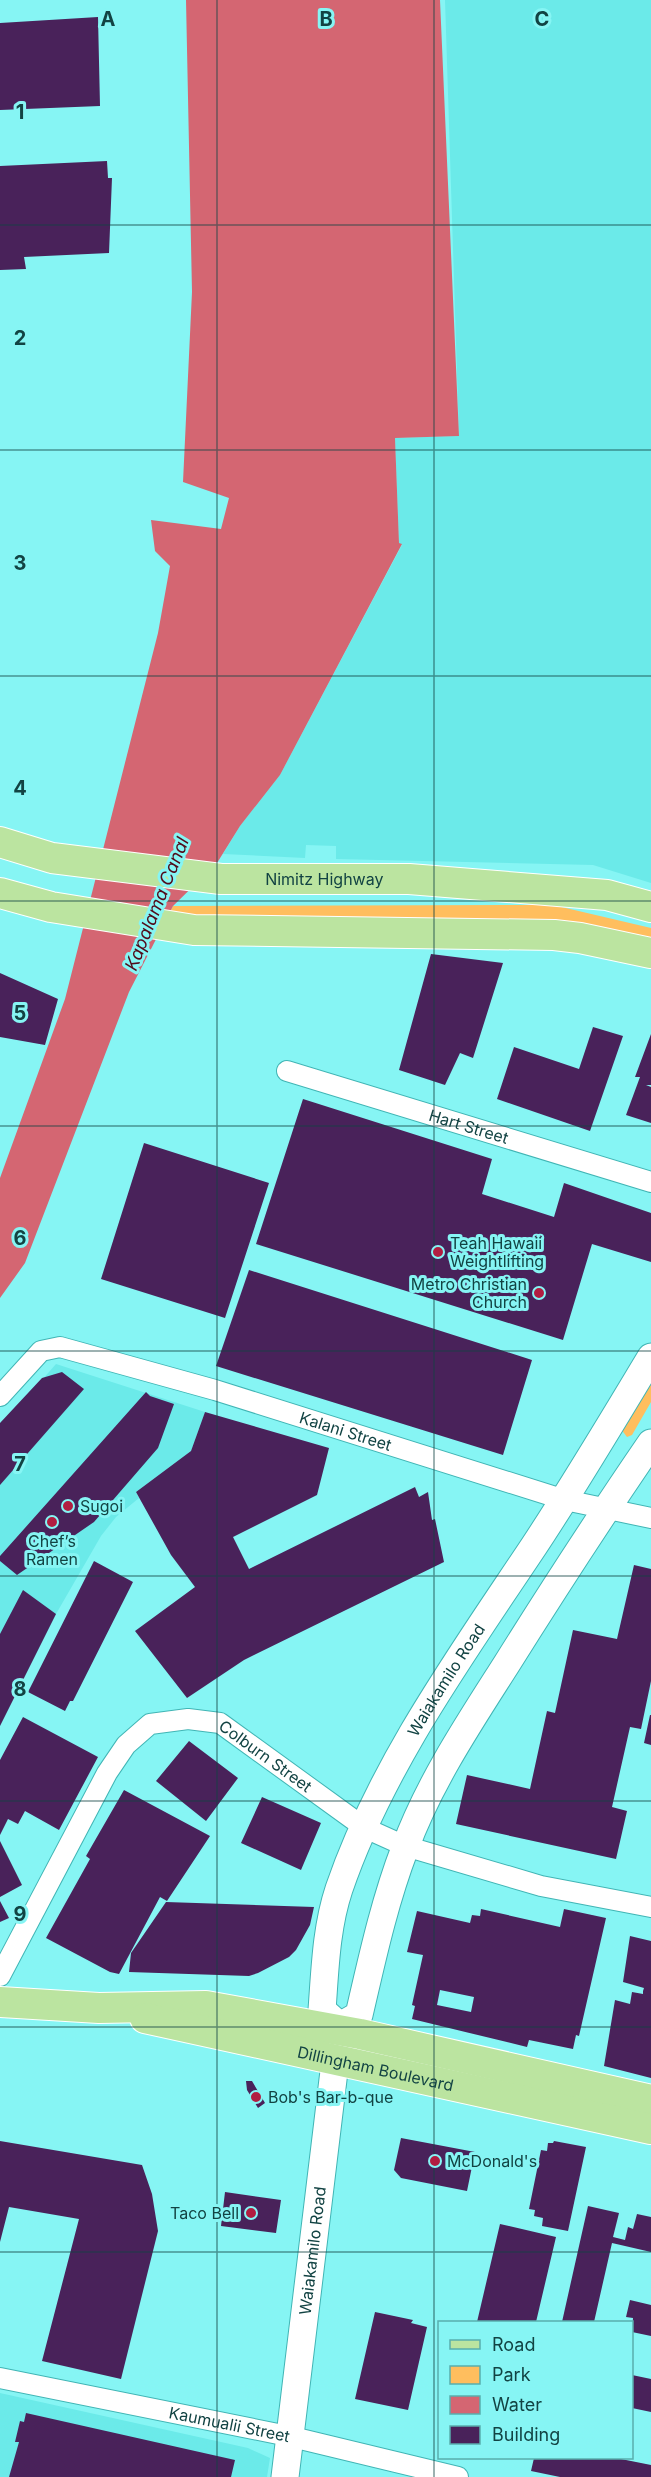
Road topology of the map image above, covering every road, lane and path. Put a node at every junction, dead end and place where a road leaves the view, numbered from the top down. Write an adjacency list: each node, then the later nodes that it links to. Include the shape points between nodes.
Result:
1 (0, 842): 3 (main road, Nimitz Highway, via 52,858 221,879 409,879 607,895)
2 (0, 892): 4 (main road, via 51,907 194,930 554,935)
3 (651, 907)
4 (651, 953)
5 (287, 1071): 6 (street, Hart Street)
6 (651, 1182)
7 (651, 1357): 10 (main road, Waiakamilo Road)
8 (0, 1396): 10 (street, Kalani Street, via 41,1351 60,1347 214,1390)
9 (651, 1443): 11 (main road)
10 (565, 1500): 11 (street, Kalani Street); 13 (main road, Waiakamilo Road, via 453,1667 393,1767)
11 (605, 1510): 12 (street, Kalani Street); 14 (main road, via 461,1736)
12 (651, 1518)
13 (365, 1828): 14 (street, Colburn Street); 16 (street, Colburn Street, via 220,1723 188,1719 150,1725 126,1745 107,1773); 19 (main road, Waiakamilo Road, via 339,1889 329,1927 322,2010)
14 (405, 1846): 15 (street, Colburn Street, via 540,1886); 19 (main road, via 380,1921 359,2016)
15 (651, 1908)
16 (0, 1976)
17 (0, 2002): 18 (main road, Dillingham Boulevard)
18 (99, 2008): 19 (main road, Dillingham Boulevard, via 206,2006); 20 (main road, Dillingham Boulevard)
19 (339, 2028): 20 (main road, Waiakamilo Road); 21 (main road, Dillingham Boulevard)
20 (335, 2060): 22 (main road, Dillingham Boulevard); 24 (main road, Waiakamilo Road)
21 (651, 2100)
22 (651, 2128)
23 (0, 2378): 24 (street, Kaumualii Street)
24 (288, 2436): 25 (main road, Waiakamilo Road); 26 (street, Kaumualii Street)
25 (285, 2477)
26 (458, 2477)

